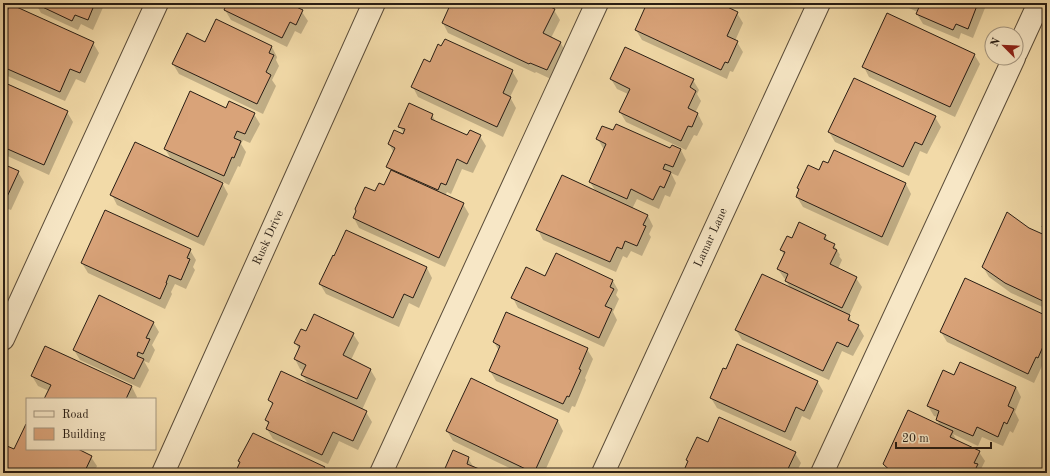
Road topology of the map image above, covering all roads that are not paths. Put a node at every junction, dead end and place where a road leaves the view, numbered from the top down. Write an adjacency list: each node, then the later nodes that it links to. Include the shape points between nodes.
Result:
1 (157, 3): 8 (street)
2 (374, 3): 9 (street, Rusk Drive)
3 (597, 3): 10 (street)
4 (819, 3): 11 (street, Lamar Lane)
5 (1039, 3): 6 (street)
6 (1024, 36)
7 (1010, 66): 12 (street)
8 (3, 339)
9 (163, 473)
10 (381, 473)
11 (603, 473)
12 (822, 473)

